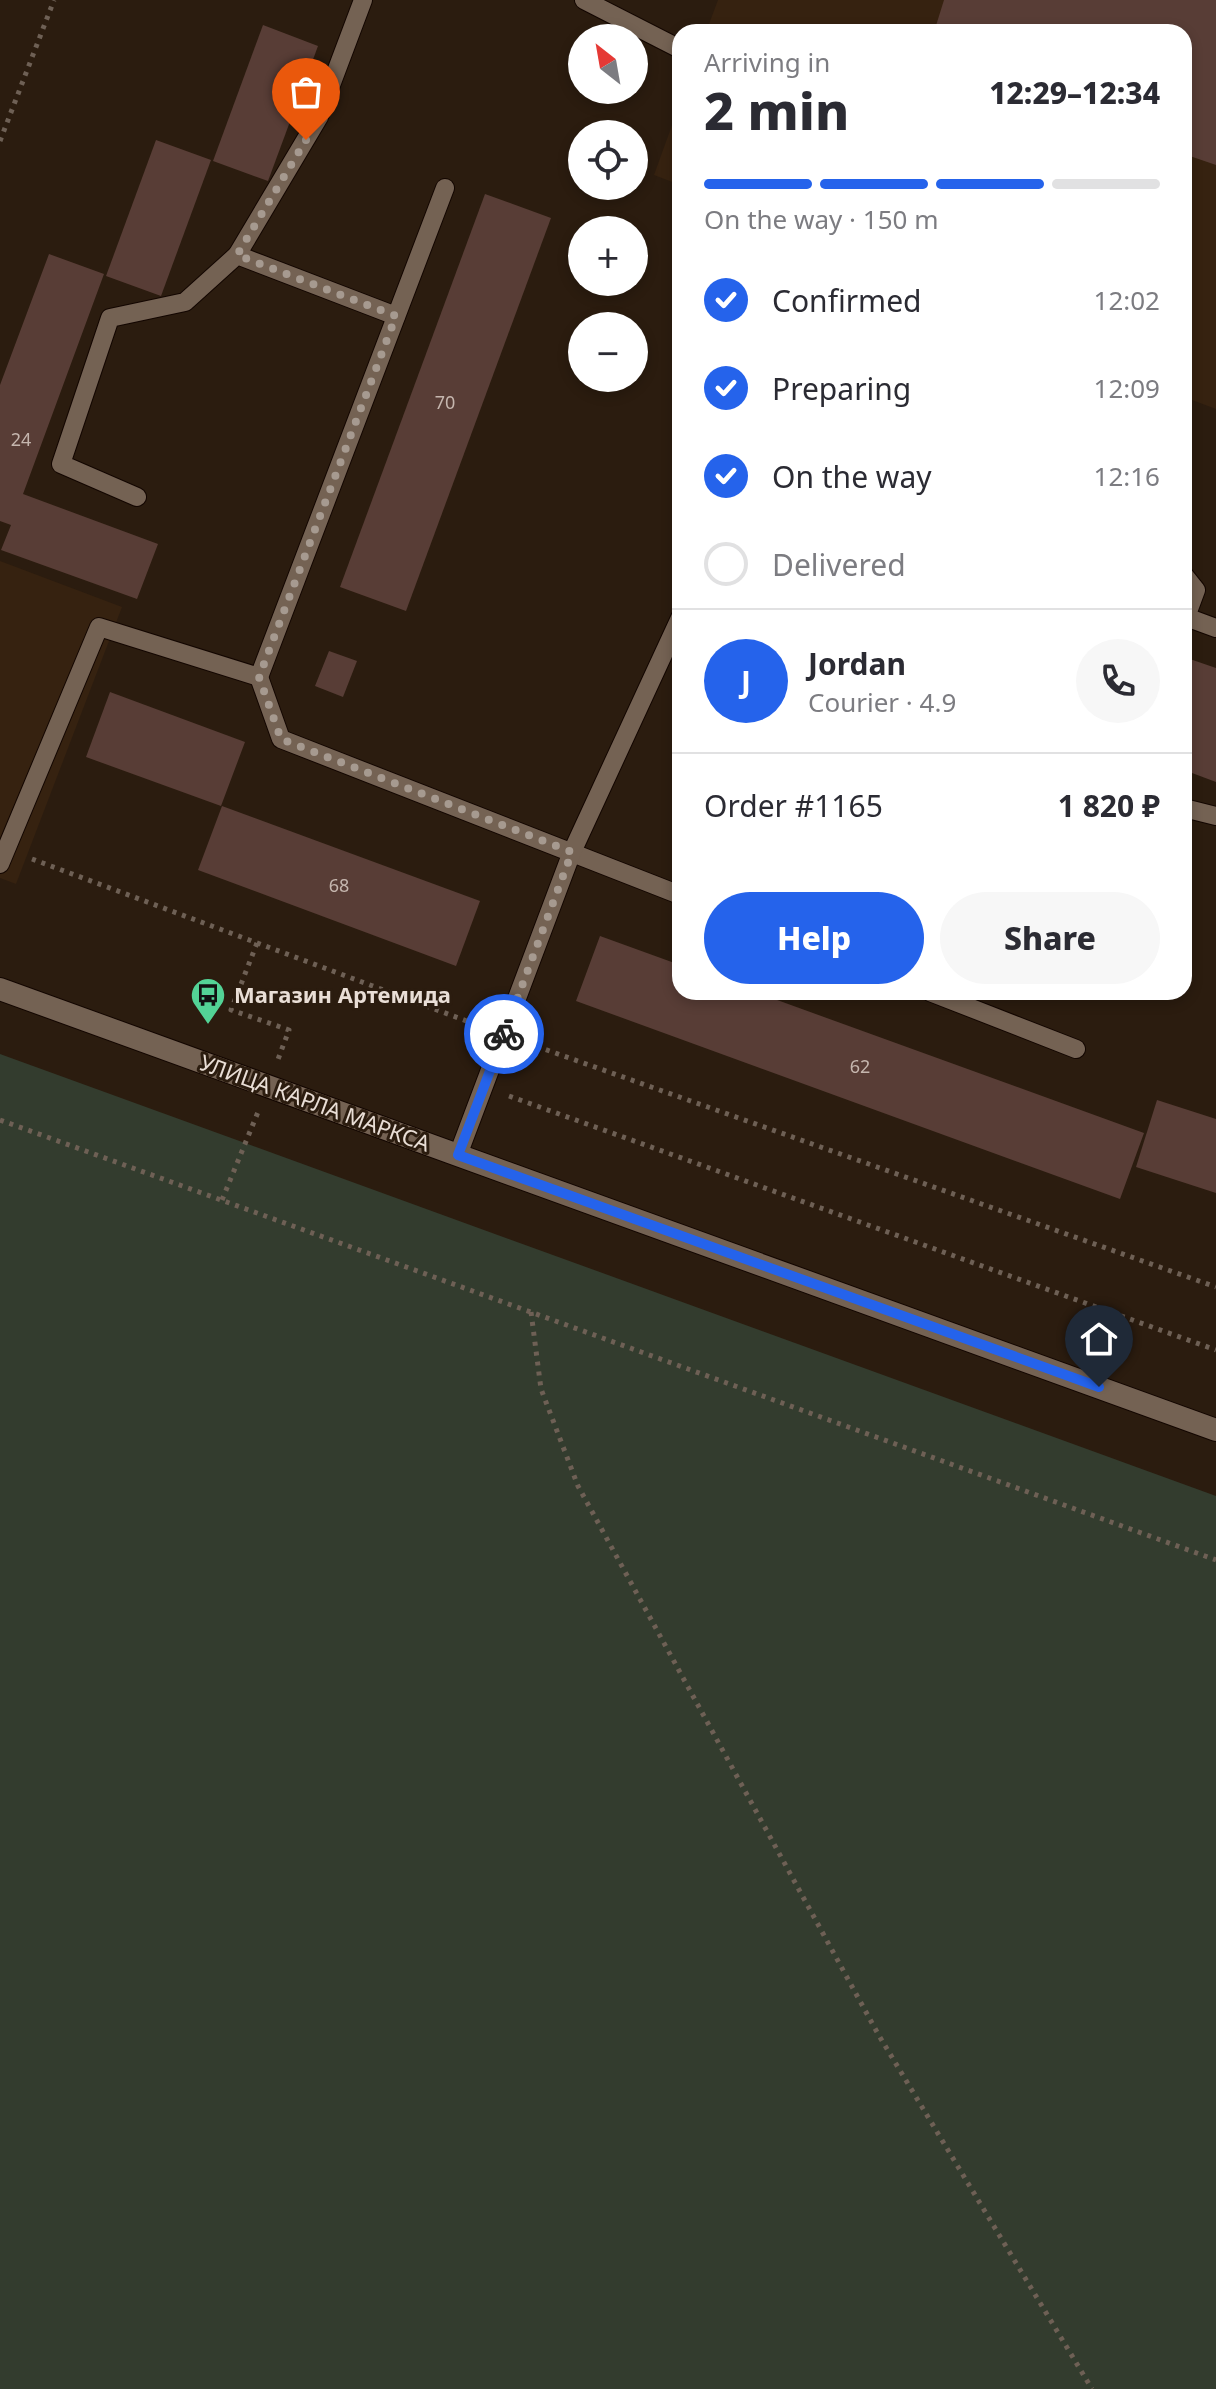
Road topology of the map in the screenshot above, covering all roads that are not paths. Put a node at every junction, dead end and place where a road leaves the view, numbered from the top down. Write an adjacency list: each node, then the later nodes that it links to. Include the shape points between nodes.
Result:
1 (363, 0): 5 (lane, via 319,117)
2 (584, 0): 3 (lane)
3 (672, 45)
4 (445, 188): 6 (lane)
5 (237, 255): 6 (lane); 7 (lane, via 185,302 110,318 61,464)
6 (396, 316): 11 (lane)
7 (137, 497)
8 (1192, 619): 9 (lane)
9 (1216, 628)
10 (672, 635): 14 (lane)
11 (259, 677): 14 (lane, via 281,739); 15 (lane, via 99,627)
12 (1192, 810): 13 (lane)
13 (1216, 816)
14 (572, 852): 16 (lane); 20 (lane)
15 (3, 856)
16 (672, 892)
17 (0, 989): 20 (street, УЛИЦА КАРЛА МАРКСА)
18 (950, 1000): 19 (lane)
19 (1076, 1049)
20 (458, 1155): 21 (street, УЛИЦА КАРЛА МАРКСА)
21 (1216, 1430)

